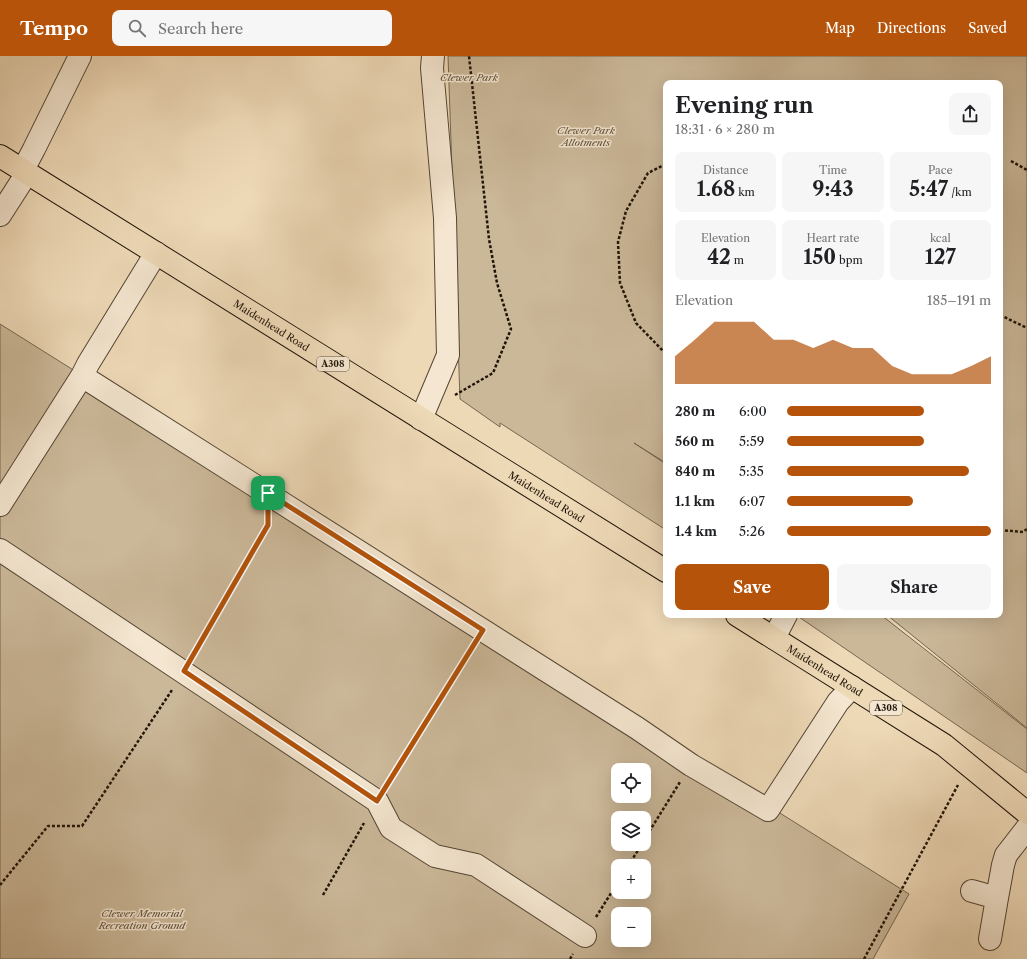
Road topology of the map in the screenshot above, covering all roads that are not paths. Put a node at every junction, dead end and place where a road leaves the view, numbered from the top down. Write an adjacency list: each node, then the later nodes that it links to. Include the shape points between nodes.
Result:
1 (80, 56): 4 (street)
2 (433, 56): 8 (street, via 445,218 448,355)
3 (0, 156): 4 (main road, Maidenhead Road / A308)
4 (25, 171): 5 (street); 6 (main road, Maidenhead Road / A308)
5 (0, 215)
6 (156, 253): 7 (street); 8 (main road, Maidenhead Road / A308)
7 (82, 376): 9 (street); 15 (street, via 637,728 691,765 768,810 838,702)
8 (421, 419): 11 (main road, Maidenhead Road / A308)
9 (0, 505)
10 (0, 550): 20 (street, via 377,801 391,828 435,856 476,865)
11 (663, 569)
12 (742, 618): 14 (main road, Maidenhead Road / A308)
13 (784, 618): 14 (street)
14 (774, 638): 15 (main road, Maidenhead Road / A308)
15 (852, 687): 16 (main road, Maidenhead Road / A308, via 944,745)
16 (1027, 813)
17 (1027, 828): 19 (street, via 1006,855)
18 (972, 891): 19 (street)
19 (997, 898): 21 (street)
20 (584, 936)
21 (990, 939)

